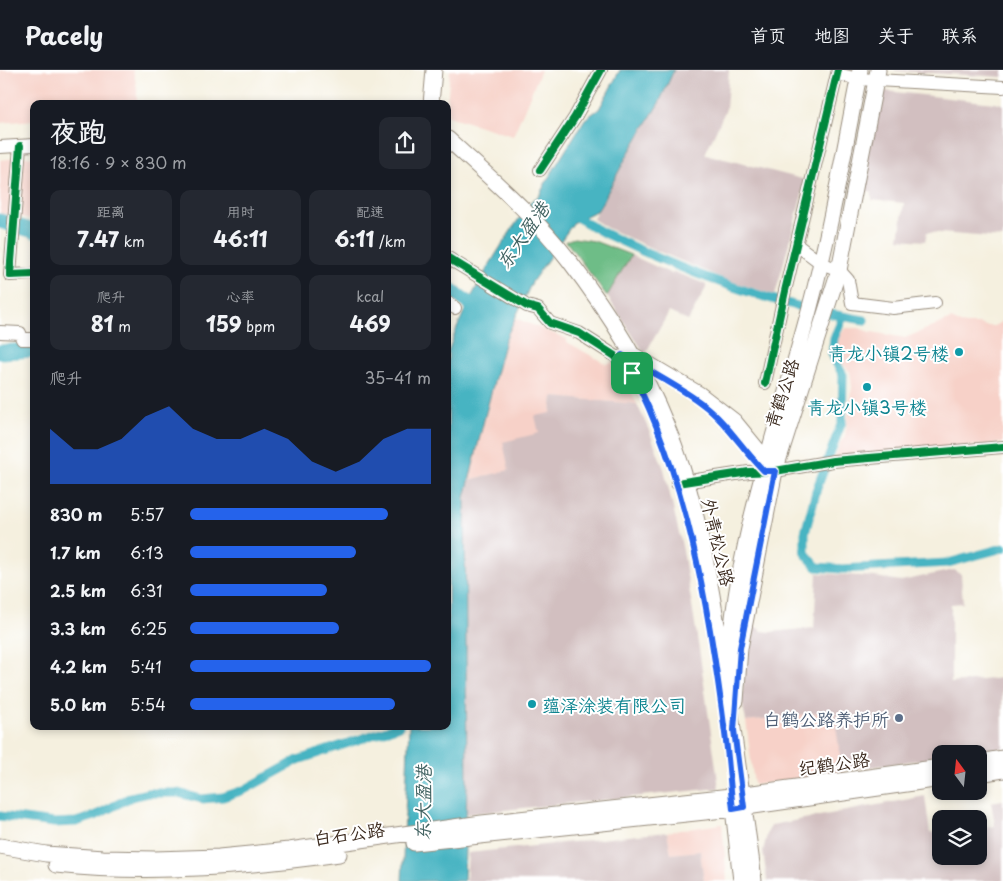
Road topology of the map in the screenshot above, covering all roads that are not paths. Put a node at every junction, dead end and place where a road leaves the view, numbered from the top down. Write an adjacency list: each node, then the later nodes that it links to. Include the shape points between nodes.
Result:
1 (426, 70): 8 (main road)
2 (434, 70): 9 (main road)
3 (601, 70): 15 (street, via 576,117)
4 (838, 72): 5 (street); 17 (street)
5 (859, 74): 6 (street); 19 (main road, 青鹤公路)
6 (877, 74): 7 (street); 20 (main road, 青鹤公路)
7 (1003, 87)
8 (424, 100)
9 (432, 100)
10 (451, 142): 16 (main road, 外青松公路)
11 (30, 145): 12 (street)
12 (20, 146): 13 (street); 21 (street, via 10,275)
13 (0, 147)
14 (451, 153): 16 (main road, 外青松公路)
15 (540, 170)
16 (509, 203): 25 (main road, 外青松公路, via 564,260 610,316)
17 (797, 245): 19 (street); 26 (street)
18 (451, 260): 25 (street, via 527,306 538,309 550,323 579,333 615,356)
19 (821, 263): 20 (street); 28 (main road, 青鹤公路)
20 (839, 270): 22 (street, via 848,280 852,303 893,308); 28 (main road, 青鹤公路, via 820,333)
21 (30, 274)
22 (935, 303)
23 (0, 332): 24 (street, via 20,333 22,340)
24 (30, 339)
25 (631, 362): 28 (main road, via 702,404 730,430 752,459); 29 (main road, 外青松公路, via 667,424)
26 (765, 383)
27 (1003, 447): 28 (street)
28 (768, 467): 29 (street); 30 (main road, 青鹤公路, via 749,527 730,647); 31 (main road, 青鹤公路)
29 (682, 482): 30 (main road, 外青松公路, via 701,540); 31 (main road, 外青松公路)
30 (728, 687): 31 (main road, 外青松公路)
31 (730, 733): 38 (main road, 外青松公路)
32 (1003, 758): 33 (main road)
33 (988, 760)
34 (932, 769): 38 (main road, 纪鹤公路)
35 (1003, 770): 36 (main road)
36 (988, 772)
37 (932, 780): 38 (main road, 纪鹤公路, via 829,796)
38 (737, 802): 39 (main road, 白石公路); 42 (main road, 外青松公路); 43 (main road, 外青松公路)
39 (397, 840): 40 (main road, 白石公路, via 219,857 155,859 46,854); 41 (main road, 白石公路, via 209,869 95,869)
40 (0, 846)
41 (0, 857)
42 (741, 881)
43 (754, 881)

